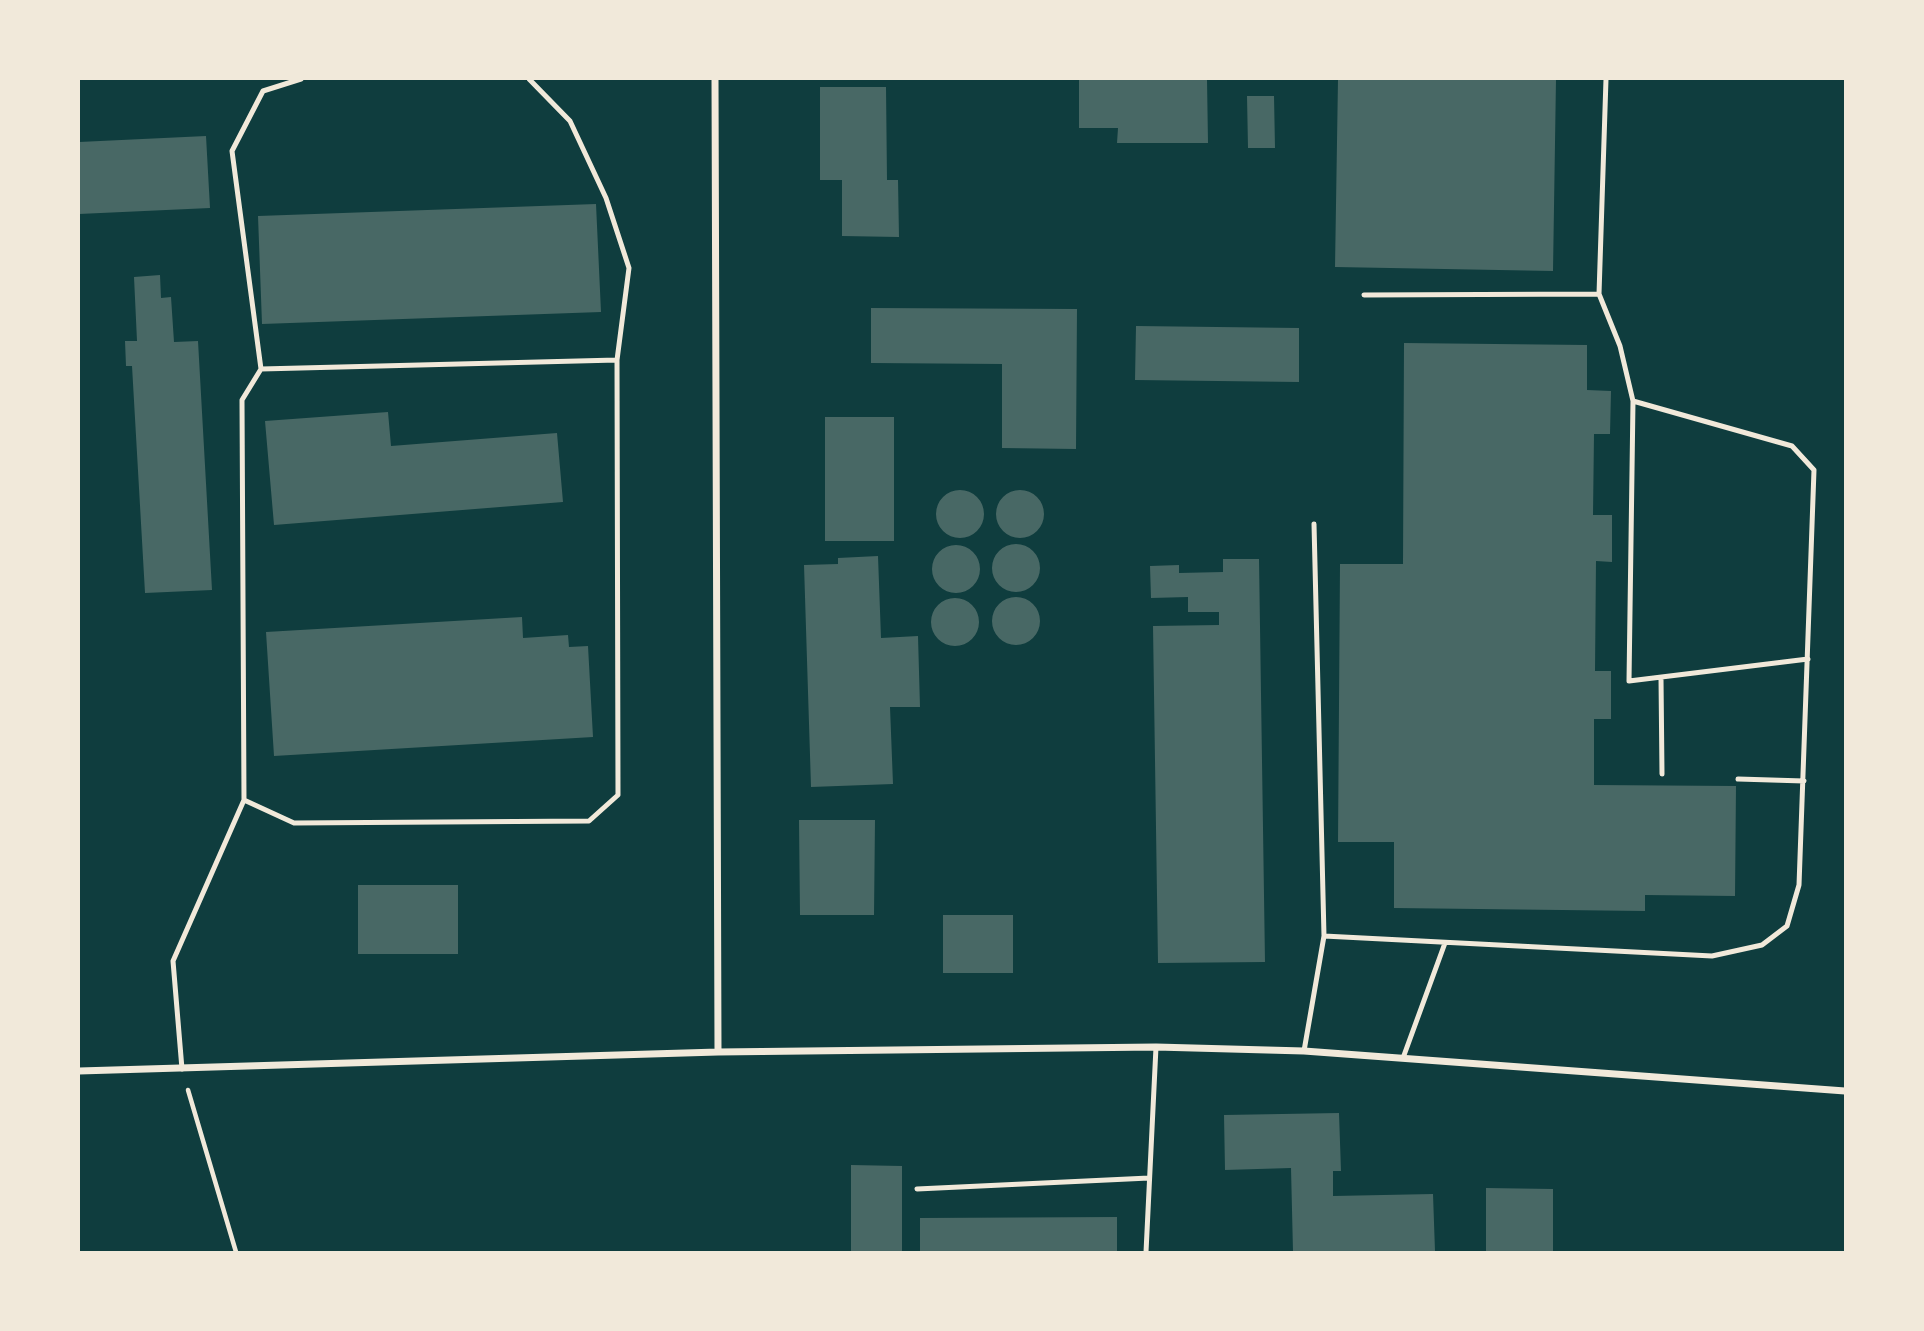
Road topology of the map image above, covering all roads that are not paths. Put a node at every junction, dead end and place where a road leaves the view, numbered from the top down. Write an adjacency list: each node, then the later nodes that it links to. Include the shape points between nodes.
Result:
1 (301, 79): 8 (lane, via 263,91 232,152)
2 (529, 79): 7 (lane, via 570,121 606,198 629,268)
3 (715, 79): 21 (street)
4 (1606, 79): 5 (lane)
5 (1599, 294): 6 (lane); 9 (lane, via 1620,346)
6 (1364, 295)
7 (617, 360): 8 (lane); 16 (lane, via 618,794 589,821 294,823)
8 (261, 369): 16 (lane, via 243,400)
9 (1633, 401): 11 (lane, via 1792,446 1814,470); 12 (lane, via 1629,681)
10 (1314, 524): 17 (lane)
11 (1808, 659): 12 (lane); 15 (lane)
12 (1661, 678): 13 (lane)
13 (1662, 775)
14 (1738, 779): 15 (lane)
15 (1804, 781): 18 (lane, via 1799,885 1787,926 1762,945 1712,956)
16 (244, 800): 23 (lane, via 173,961)
17 (1324, 936): 18 (lane); 20 (lane)
18 (1445, 943): 22 (lane)
19 (1156, 1047): 20 (street); 21 (street); 26 (lane)
20 (1304, 1051): 22 (street)
21 (718, 1052): 23 (street)
22 (1404, 1058): 25 (street)
23 (182, 1069): 24 (street)
24 (79, 1071)
25 (1845, 1091)
26 (1149, 1178): 27 (lane); 28 (lane)
27 (917, 1189)
28 (1146, 1252)

